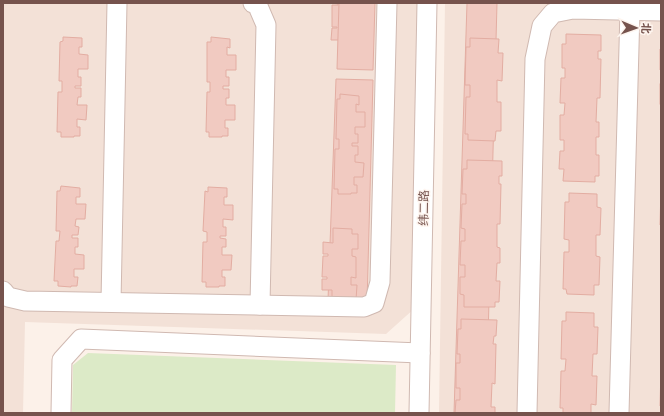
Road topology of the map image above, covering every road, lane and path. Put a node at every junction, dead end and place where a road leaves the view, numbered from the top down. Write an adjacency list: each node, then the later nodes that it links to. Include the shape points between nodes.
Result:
1 (117, 3): 8 (street)
2 (253, 3): 9 (street, via 256,4 266,25)
3 (387, 3): 9 (street, via 380,282 374,303 364,308)
4 (427, 3): 10 (street, 纬二路)
5 (630, 10): 6 (street); 13 (street, via 573,9 553,13 542,26 535,60); 14 (street)
6 (661, 11)
7 (3, 291): 8 (street, via 8,297 25,301)
8 (111, 302): 9 (street)
9 (260, 305)
10 (420, 353): 11 (street, via 81,339 62,360); 12 (street, 纬二路)
11 (61, 413)
12 (419, 413)
13 (527, 413)
14 (619, 413)

